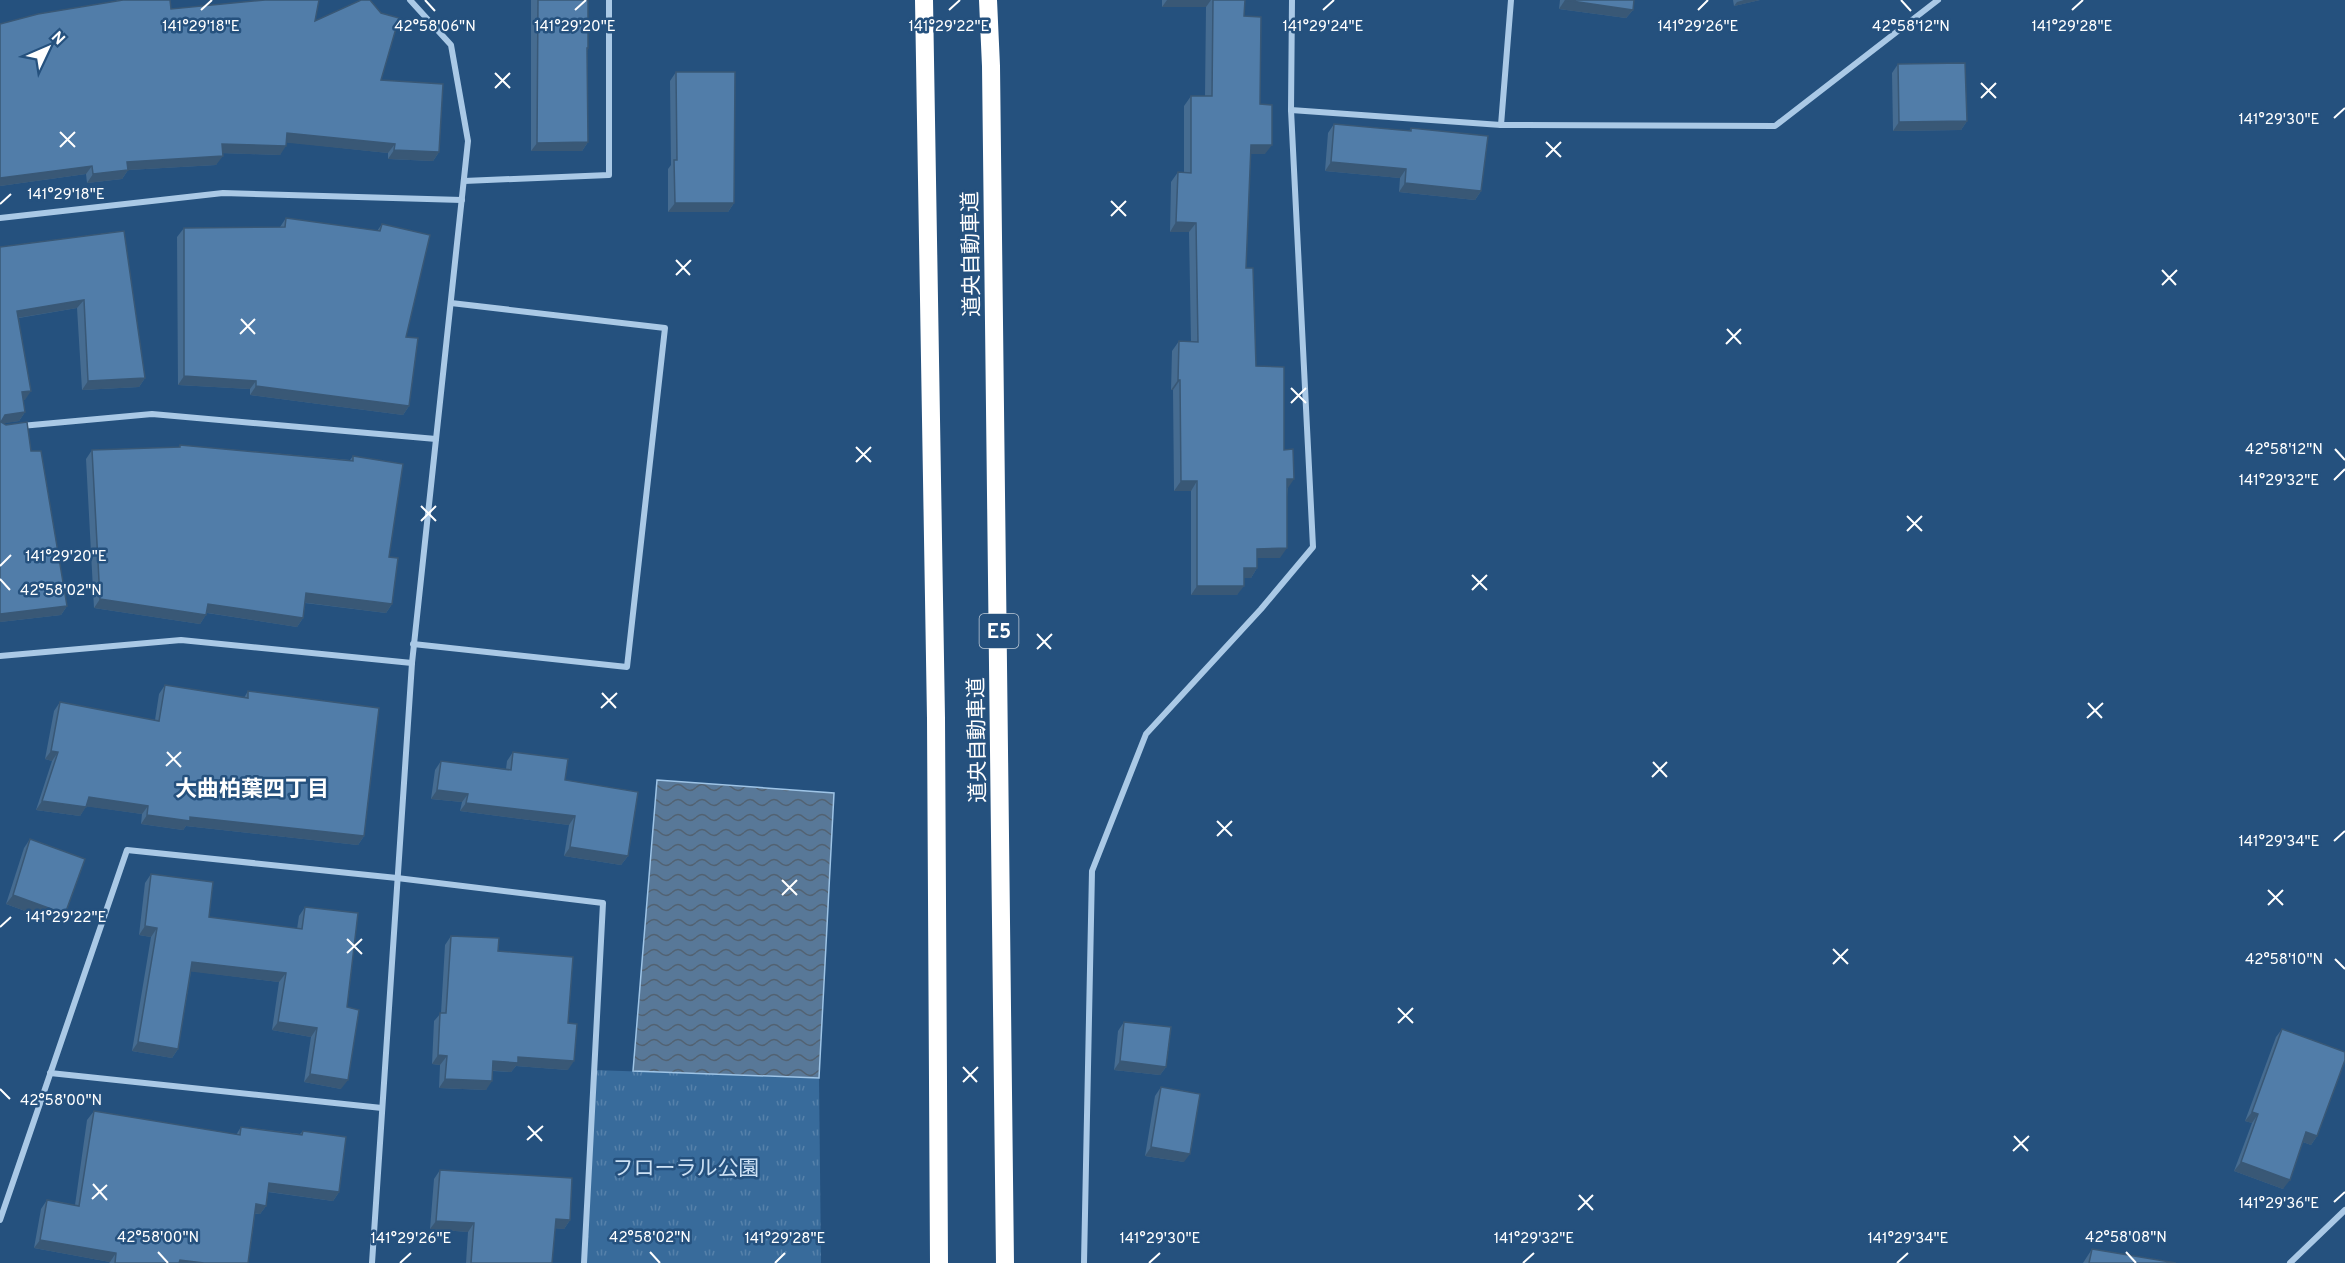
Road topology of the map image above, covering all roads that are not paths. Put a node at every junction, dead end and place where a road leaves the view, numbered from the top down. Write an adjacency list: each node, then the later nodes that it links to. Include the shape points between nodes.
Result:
1 (410, 0): 10 (street, via 451,45 468,141)
2 (609, 0): 10 (street, via 609,176)
3 (924, 0): 26 (highway, 道央自動車道, via 936,718)
4 (988, 0): 27 (highway, 道央自動車道 / E5)
5 (1292, 0): 8 (street)
6 (1511, 0): 9 (street)
7 (1938, 0): 9 (street, via 1776,126)
8 (1291, 110): 9 (street); 28 (street, via 1313,547 1146,734 1092,871)
9 (1501, 125)
10 (464, 181): 11 (street)
11 (462, 200): 12 (street, via 223,193); 13 (street)
12 (0, 218)
13 (451, 303): 15 (street); 16 (street, via 665,328 664,340 627,667)
14 (17, 426): 15 (street, via 152,414)
15 (436, 439): 16 (street)
16 (413, 644): 18 (street)
17 (0, 656): 18 (street, via 181,640)
18 (411, 663): 19 (street)
19 (397, 878): 20 (street, via 127,849); 21 (street); 25 (street, via 603,903)
20 (50, 1073): 21 (street); 23 (street)
21 (382, 1108): 24 (street)
22 (2345, 1210): 29 (street)
23 (0, 1220)
24 (372, 1263)
25 (584, 1263)
26 (939, 1263)
27 (1005, 1263)
28 (1084, 1263)
29 (2290, 1263)

